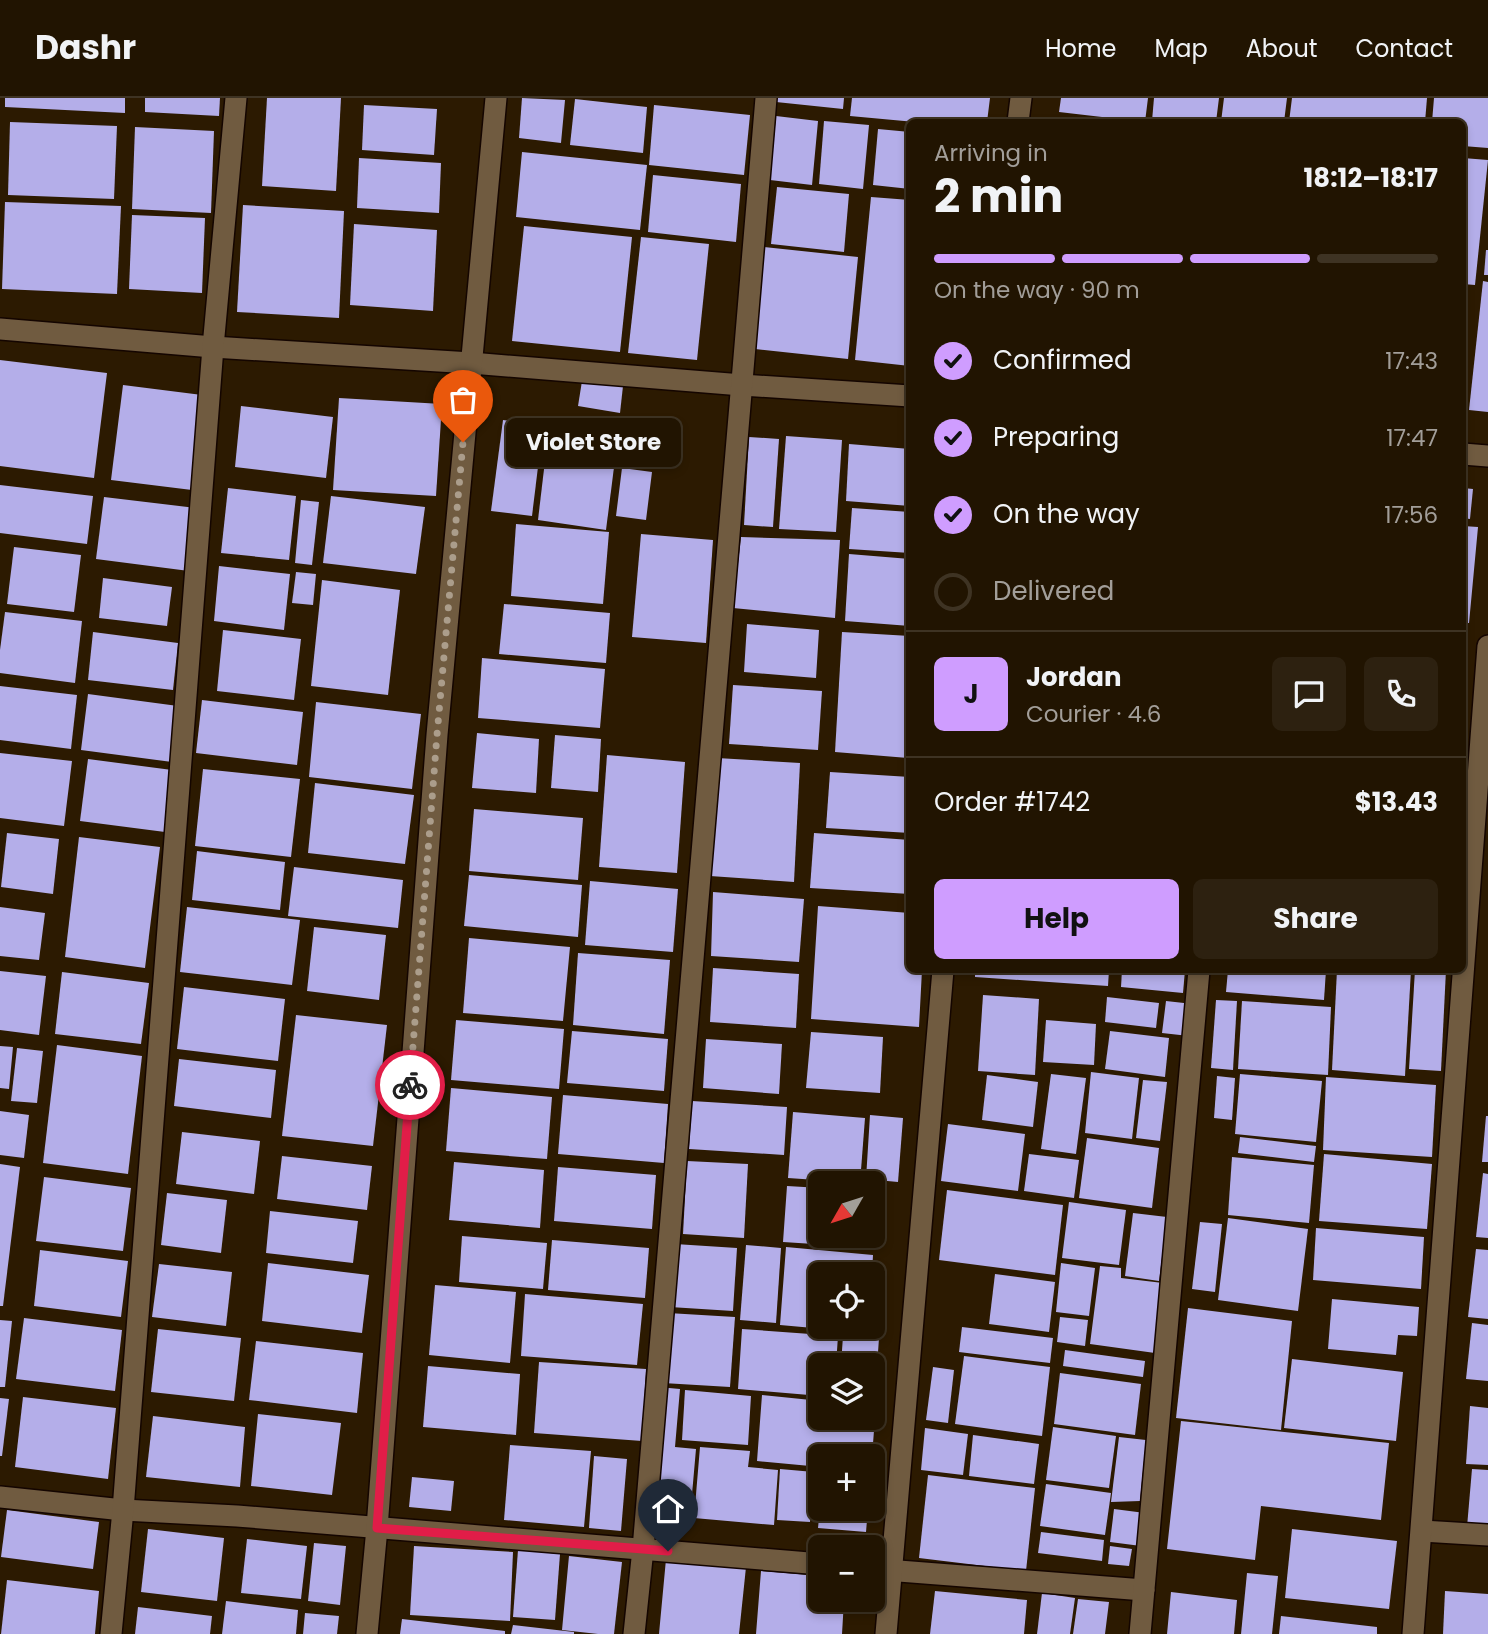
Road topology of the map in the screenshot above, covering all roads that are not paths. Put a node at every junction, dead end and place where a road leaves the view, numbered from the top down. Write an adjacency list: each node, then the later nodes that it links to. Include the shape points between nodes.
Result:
1 (236, 98): 7 (street)
2 (496, 98): 8 (street)
3 (766, 98): 9 (street)
4 (1021, 98): 5 (street)
5 (1018, 119)
6 (0, 328): 7 (street)
7 (214, 347): 8 (street); 19 (street)
8 (471, 363): 9 (street); 20 (street, via 437,735)
9 (742, 385): 10 (street); 23 (street)
10 (906, 396)
11 (1466, 454): 12 (street)
12 (1488, 456)
13 (1488, 646): 14 (street)
14 (1466, 941)
15 (943, 973): 24 (street)
16 (1199, 973): 27 (street)
17 (1464, 973): 21 (street)
18 (0, 1497): 19 (street)
19 (123, 1510): 20 (street); 29 (street)
20 (377, 1528): 23 (street); 30 (street)
21 (1422, 1531): 22 (street); 34 (street)
22 (1488, 1535)
23 (643, 1549): 25 (street); 31 (street)
24 (885, 1549)
25 (808, 1563)
26 (885, 1569): 27 (street)
27 (1143, 1590): 33 (street)
28 (885, 1612): 32 (street)
29 (111, 1634)
30 (366, 1634)
31 (634, 1634)
32 (886, 1634)
33 (1140, 1634)
34 (1413, 1634)

